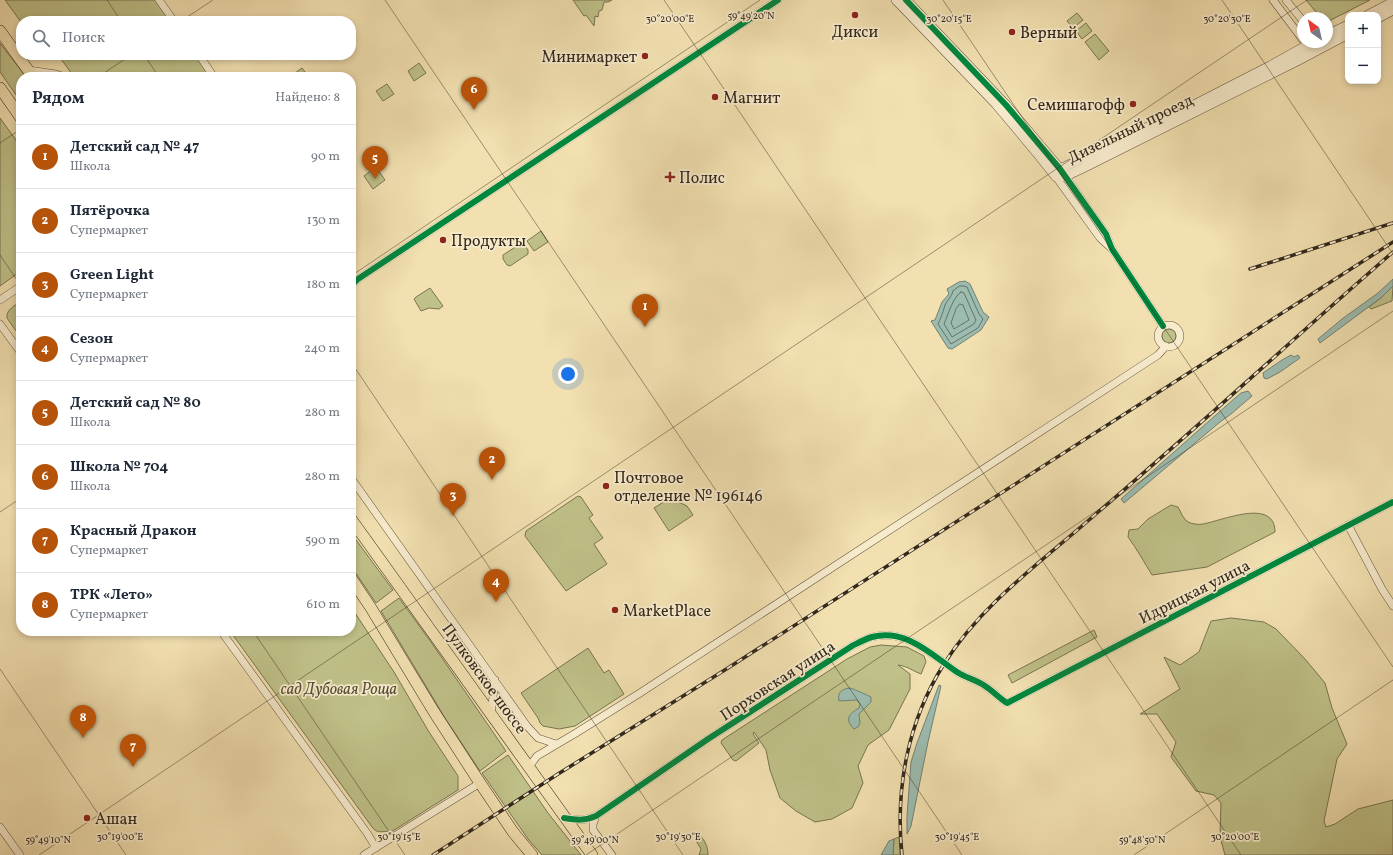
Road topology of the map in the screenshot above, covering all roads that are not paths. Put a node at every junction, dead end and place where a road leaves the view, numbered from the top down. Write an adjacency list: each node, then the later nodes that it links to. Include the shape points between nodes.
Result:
1 (160, 0): 11 (street)
2 (778, 0): 31 (street)
3 (896, 0): 29 (street, via 996,104)
4 (906, 0): 28 (street, via 1006,105)
5 (1273, 0): 14 (street)
6 (1286, 0): 10 (street)
7 (1393, 2): 9 (street)
8 (1393, 10): 12 (street)
9 (1374, 12)
10 (1297, 14)
11 (171, 16)
12 (1381, 16)
13 (1345, 26): 16 (street)
14 (1297, 30)
15 (0, 31): 21 (main road)
16 (1333, 32)
17 (1345, 35): 18 (street, Дизельный проезд)
18 (1333, 40)
19 (1298, 48): 28 (street, Дизельный проезд, via 1270,66)
20 (1313, 48): 28 (street, Дизельный проезд)
21 (16, 53)
22 (21, 60): 24 (main road)
23 (202, 60): 25 (street)
24 (29, 72)
25 (210, 72)
26 (0, 88): 27 (main road)
27 (16, 111)
28 (1063, 172): 29 (street, Дизельный проезд); 30 (street, via 1106,234)
29 (1056, 177): 30 (street, via 1100,238)
30 (1112, 249): 35 (street)
31 (356, 281)
32 (16, 289): 33 (street)
33 (0, 300)
34 (0, 324): 36 (street)
35 (1163, 326): 37 (street, via 1158,337); 37 (street, via 1172,325 1180,334 1175,345)
36 (16, 346)
37 (1166, 346): 48 (street, via 1158,355 640,693)
38 (356, 485): 45 (street)
39 (1393, 502): 40 (street, Идрицкая улица)
40 (1348, 525): 43 (street); 46 (street, Идрицкая улица)
41 (356, 526): 47 (main road, Пулковское шоссе)
42 (356, 586): 50 (main road)
43 (1393, 606)
44 (224, 636): 54 (street)
45 (495, 680): 47 (street); 48 (street, via 533,732 545,741)
46 (1007, 703): 51 (street, Порховская улица, via 986,686 959,673 910,640 891,636 872,637 852,646)
47 (491, 714): 49 (main road, Пулковское шоссе)
48 (556, 744): 49 (street, via 537,756)
49 (530, 768): 52 (main road, Пулковское шоссе)
50 (480, 783): 54 (street); 57 (main road)
51 (596, 816): 52 (street, Порховская улица, via 582,820); 59 (street, via 593,830)
52 (564, 818): 58 (main road, Пулковское шоссе)
53 (0, 827): 55 (street)
54 (376, 848): 56 (street)
55 (20, 855)
56 (364, 855)
57 (532, 855)
58 (592, 855)
59 (612, 855)

